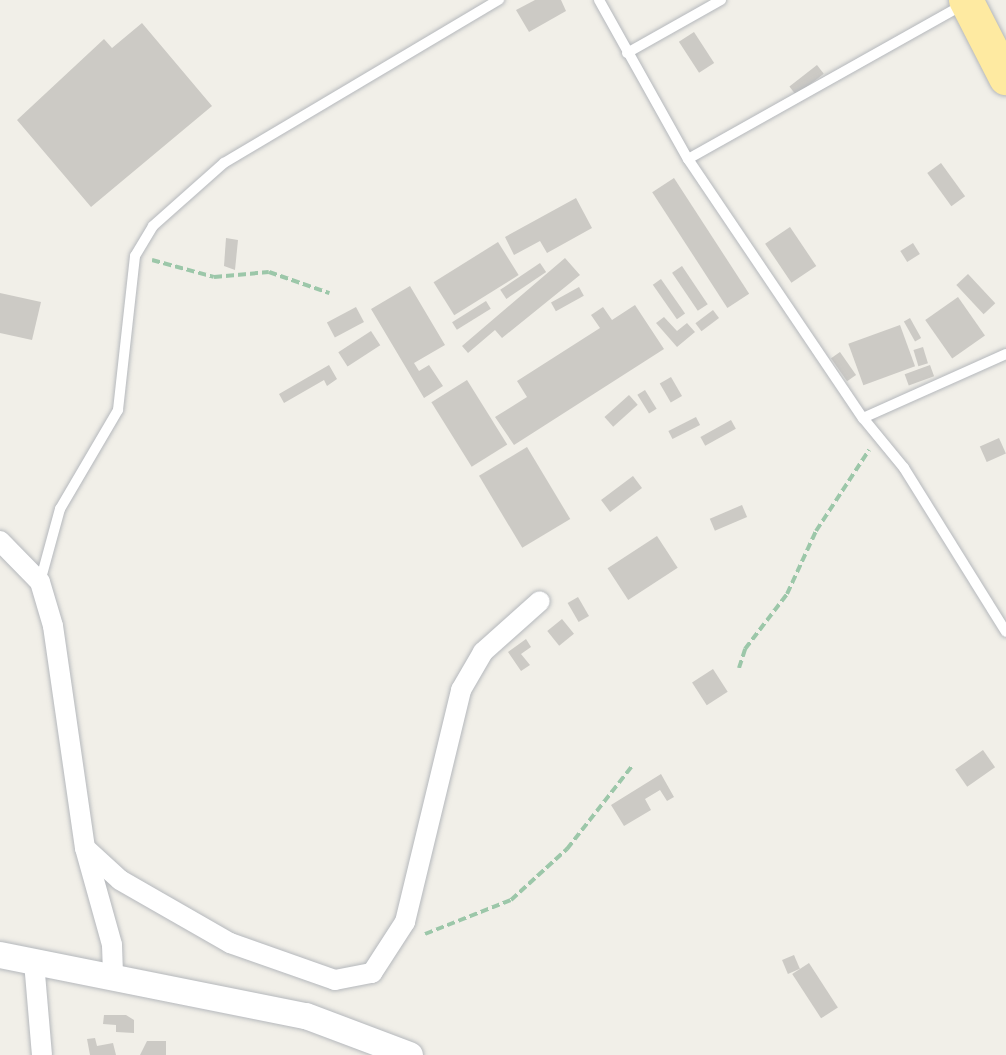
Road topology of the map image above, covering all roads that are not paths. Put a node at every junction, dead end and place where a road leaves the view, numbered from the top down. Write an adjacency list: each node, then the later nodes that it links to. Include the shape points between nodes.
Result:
1 (499, 0): 11 (lane, via 224,163 153,226 135,256 118,410 60,509)
2 (599, 0): 5 (lane)
3 (721, 0): 5 (lane)
4 (966, 1): 6 (highway); 7 (lane)
5 (627, 53): 7 (lane)
6 (1006, 78)
7 (688, 159): 9 (lane)
8 (1006, 354): 9 (lane)
9 (863, 418): 13 (lane)
10 (0, 541): 11 (street)
11 (40, 582): 14 (street, via 66,688)
12 (540, 601): 14 (street, via 483,652 461,690 399,938 380,966 354,978 291,969 164,906 120,880)
13 (1006, 632)
14 (85, 848): 17 (street, via 112,945)
15 (0, 955): 16 (street)
16 (34, 962): 17 (street); 18 (street)
17 (113, 977): 19 (street, via 306,1016)
18 (42, 1055)
19 (410, 1055)

